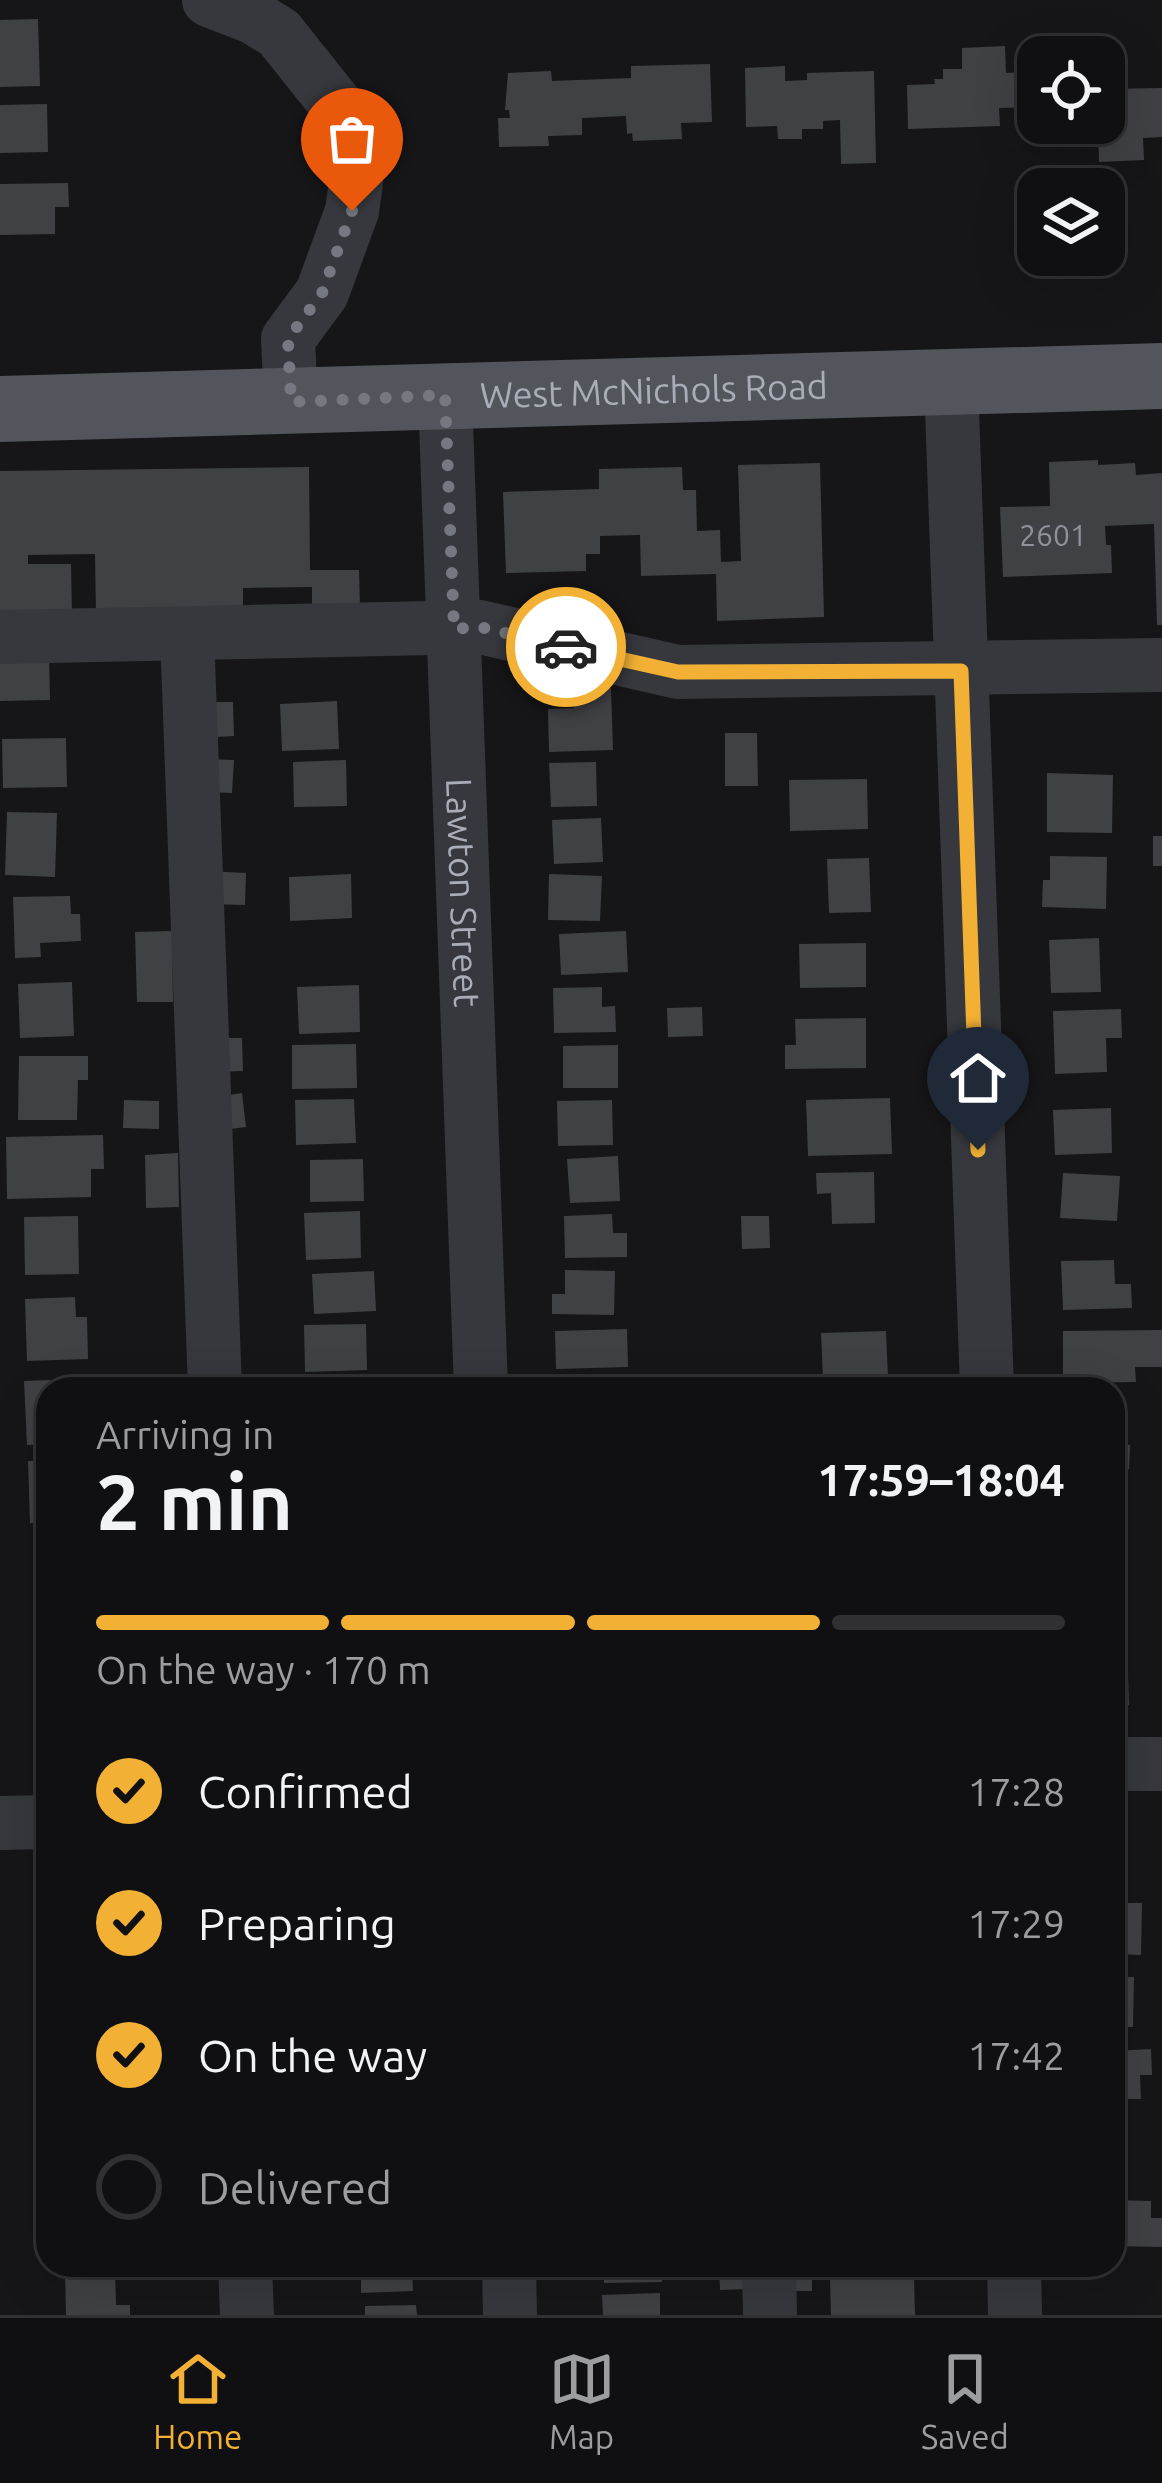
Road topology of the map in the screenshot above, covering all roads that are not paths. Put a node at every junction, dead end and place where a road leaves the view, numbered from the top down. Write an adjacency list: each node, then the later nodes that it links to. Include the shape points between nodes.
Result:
1 (209, 0): 5 (street, via 279,33 350,122 352,211 322,293 288,339)
2 (1162, 376): 3 (main road, West McNichols Road)
3 (951, 381): 4 (main road, West McNichols Road); 11 (street)
4 (445, 395): 5 (main road, West McNichols Road); 7 (street, Lawton Street)
5 (291, 402): 6 (main road, West McNichols Road)
6 (0, 409)
7 (454, 629): 8 (street); 11 (street, via 480,627 678,672); 13 (street, Lawton Street)
8 (187, 634): 9 (street); 12 (street)
9 (0, 637)
10 (1162, 665): 11 (street)
11 (961, 671): 14 (street)
12 (215, 1377)
13 (481, 1377)
14 (987, 1377)
15 (1162, 1763): 16 (street)
16 (1125, 1764)
17 (36, 1822): 18 (street)
18 (0, 1823)
19 (245, 2277): 23 (street)
20 (509, 2277): 24 (street)
21 (769, 2277): 25 (street)
22 (1014, 2277): 26 (street)
23 (247, 2315)
24 (510, 2315)
25 (770, 2315)
26 (1016, 2315)

